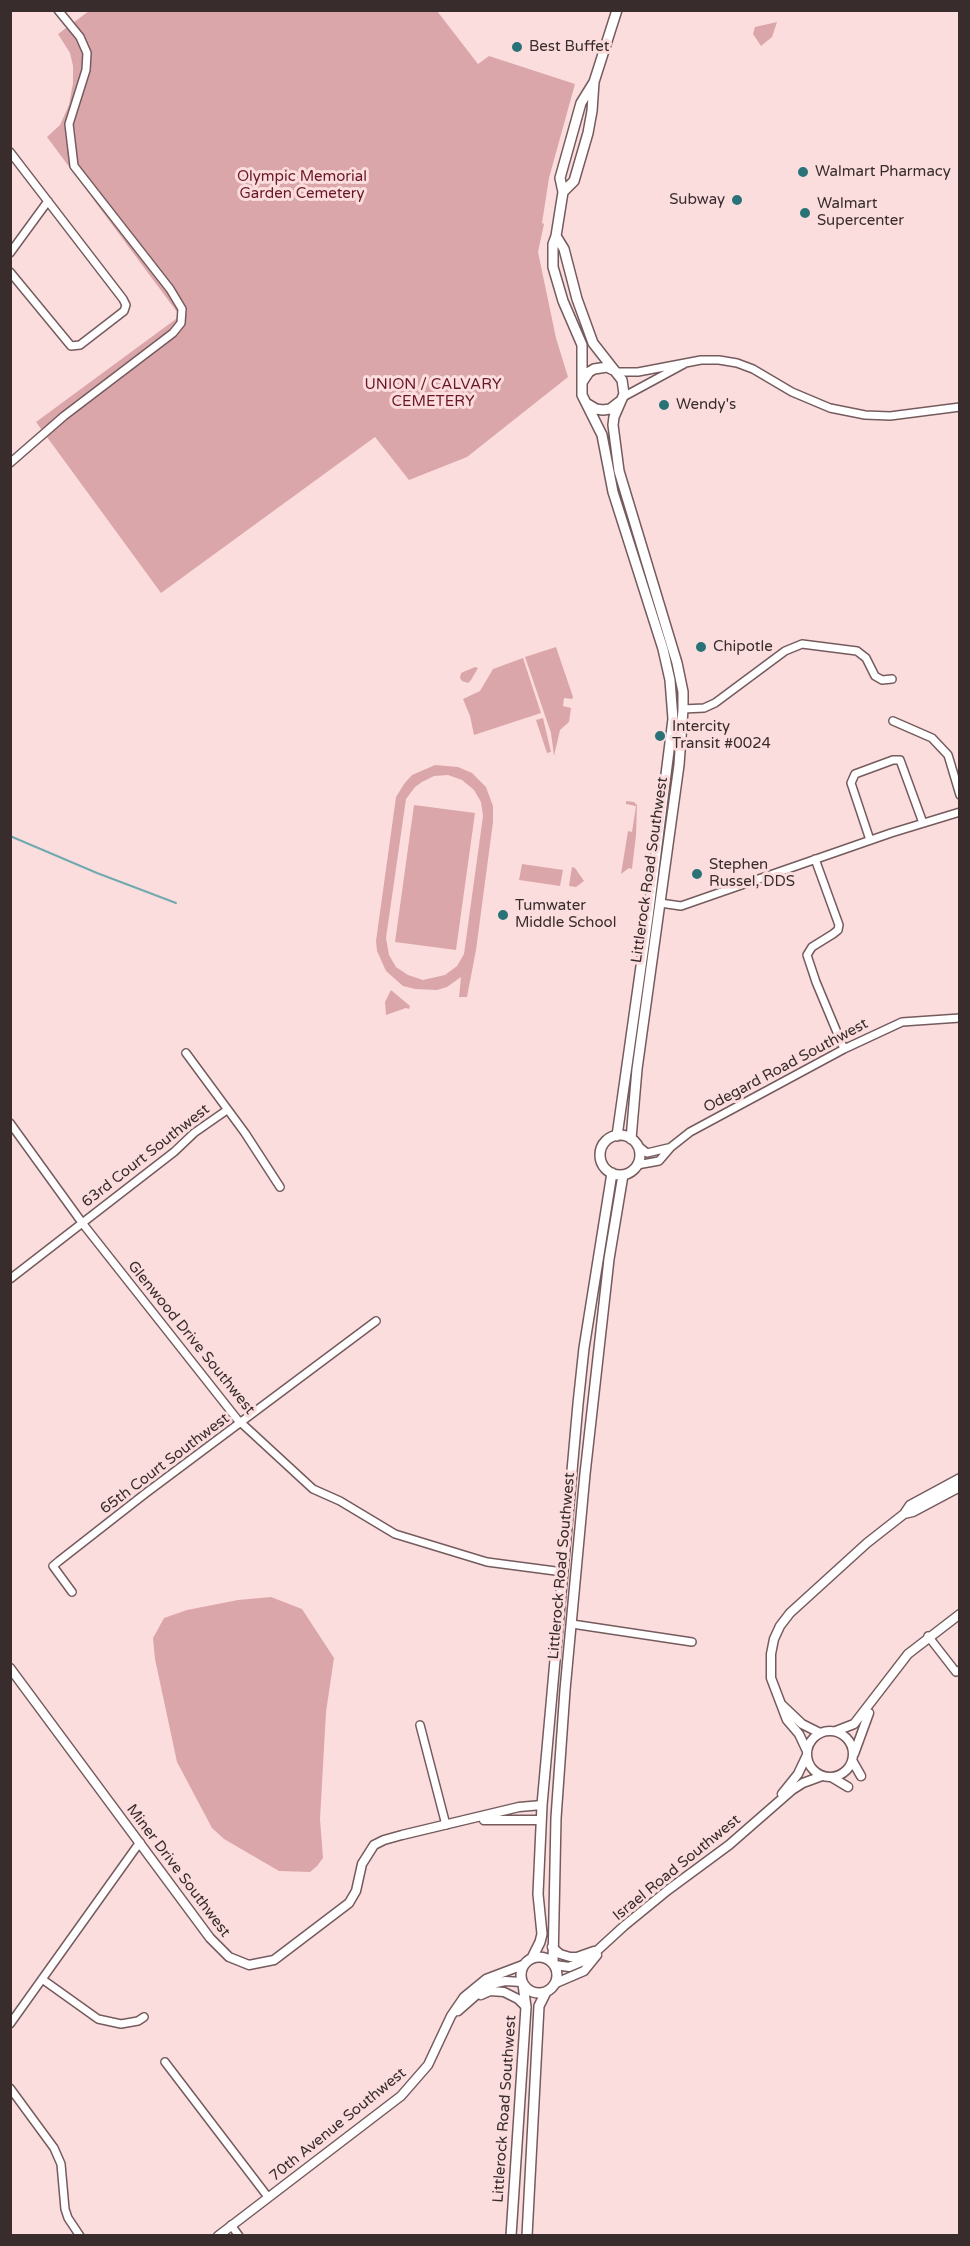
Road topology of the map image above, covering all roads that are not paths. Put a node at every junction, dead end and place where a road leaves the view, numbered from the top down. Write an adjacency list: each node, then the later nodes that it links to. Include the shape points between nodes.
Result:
1 (58, 10): 16 (street, via 81,38 87,53 86,70 69,124 74,166 170,289 182,309 181,323)
2 (617, 10): 3 (main road, Littlerock Road Southwest)
3 (594, 82): 5 (main road, Littlerock Road Southwest, via 581,103 561,178); 5 (main road, Littlerock Road Southwest, via 588,133 574,181)
4 (10, 152): 6 (street)
5 (563, 192): 7 (main road, Littlerock Road Southwest)
6 (48, 201): 8 (street); 9 (street, via 123,299 124,311 80,345 71,346)
7 (556, 236): 11 (main road, via 564,249 591,337); 12 (main road, Littlerock Road Southwest, via 553,267 582,345)
8 (10, 253)
9 (10, 272)
10 (684, 364): 11 (street, via 638,372); 13 (street); 15 (street, via 701,360 737,363 811,401 865,415 890,416)
11 (614, 371): 12 (main road, via 594,369); 13 (main road, via 624,387)
12 (582, 383): 14 (main road, Littlerock Road Southwest)
13 (621, 399): 14 (main road, via 603,410); 18 (main road, Littlerock Road Southwest, via 613,425 619,471 677,663)
14 (585, 401): 31 (main road, Littlerock Road Southwest, via 602,435 614,492 667,666 673,704 670,755)
15 (960, 407)
16 (10, 462)
17 (892, 679): 18 (street, via 875,676 866,658 857,651 802,644 785,651 715,703)
18 (683, 710): 25 (main road, Littlerock Road Southwest, via 680,765)
19 (893, 721): 20 (street, via 932,738 948,755)
20 (960, 795)
21 (960, 812): 22 (street)
22 (924, 823): 23 (street); 23 (street, via 900,760 893,760 855,774 852,783)
23 (870, 840): 24 (street)
24 (815, 859): 25 (street, via 681,906); 27 (street, via 839,925 807,955)
25 (660, 903): 32 (main road, Littlerock Road Southwest, via 637,1069)
26 (960, 1018): 27 (street, Odegard Road Southwest, via 905,1021)
27 (844, 1049): 33 (street, Odegard Road Southwest, via 690,1132)
28 (186, 1053): 29 (street, 63rd Court Southwest)
29 (227, 1110): 37 (street, 63rd Court Southwest); 38 (street, 63rd Court Southwest)
30 (10, 1123): 38 (street, Glenwood Drive Southwest)
31 (617, 1136): 32 (main road); 35 (main road, Littlerock Road Southwest, via 606,1141 600,1153 603,1165)
32 (634, 1142): 33 (street, via 647,1153); 34 (main road, Littlerock Road Southwest)
33 (671, 1147): 34 (street, Odegard Road Southwest, via 658,1161)
34 (637, 1165): 36 (main road)
35 (612, 1173): 36 (main road); 45 (main road, Littlerock Road Southwest, via 584,1348)
36 (623, 1175): 48 (main road, Littlerock Road Southwest, via 609,1259)
37 (280, 1187)
38 (83, 1224): 39 (street, 63rd Court Southwest); 41 (street, Glenwood Drive Southwest)
39 (10, 1279)
40 (376, 1321): 41 (street, 65th Court Southwest)
41 (241, 1423): 45 (street, Glenwood Drive Southwest, via 313,1489 395,1534 487,1562); 46 (street, 65th Court Southwest, via 53,1566)
42 (960, 1478): 44 (street, via 910,1505)
43 (960, 1487): 44 (street)
44 (904, 1514): 54 (street, via 858,1550 780,1626 770,1665)
45 (563, 1572): 64 (main road, Littlerock Road Southwest)
46 (72, 1592)
47 (960, 1614): 49 (street)
48 (572, 1624): 50 (street); 70 (main road, Littlerock Road Southwest, via 556,1818)
49 (928, 1636): 52 (street, via 956,1672); 53 (street, via 908,1654)
50 (692, 1642)
51 (10, 1668): 69 (street, Miner Drive Southwest)
52 (960, 1670)
53 (875, 1699): 56 (street, via 854,1724); 59 (street)
54 (779, 1702): 57 (street, via 802,1724); 58 (street, via 804,1741)
55 (420, 1725): 68 (street)
56 (836, 1731): 57 (street); 59 (street, via 849,1739)
57 (820, 1733): 58 (street)
58 (807, 1753): 60 (street, via 810,1766); 65 (street, Israel Road Southwest, via 797,1775)
59 (853, 1758): 61 (street); 62 (street, via 844,1774)
60 (822, 1776): 62 (street); 65 (street, Israel Road Southwest, via 802,1783)
61 (861, 1776)
62 (833, 1778): 63 (street)
63 (848, 1787)
64 (542, 1805): 66 (street, Miner Drive Southwest); 67 (main road, Littlerock Road Southwest)
65 (769, 1810): 71 (street, Israel Road Southwest)
66 (472, 1820): 67 (street, Miner Drive Southwest); 68 (street, Miner Drive Southwest)
67 (541, 1820): 72 (main road, Littlerock Road Southwest, via 538,1894 542,1934)
68 (446, 1825): 69 (street, Miner Drive Southwest, via 374,1845 362,1864 356,1892 349,1903 274,1960 249,1965 221,1950)
69 (140, 1842): 75 (street)
70 (552, 1947): 71 (street, via 573,1957); 73 (main road, Littlerock Road Southwest)
71 (603, 1947): 73 (street, Israel Road Southwest, via 580,1964); 77 (street, Israel Road Southwest, via 584,1971)
72 (532, 1958): 73 (main road, via 543,1957); 74 (main road)
73 (554, 1964): 77 (main road)
74 (524, 1965): 76 (main road); 81 (street, 70th Avenue Southwest, via 486,1979 464,1997)
75 (42, 1979): 82 (street, via 98,2019 120,2024); 83 (street)
76 (523, 1983): 78 (main road, via 533,1992); 79 (street, 70th Avenue Southwest, via 498,1982); 80 (main road, Littlerock Road Southwest)
77 (556, 1983): 78 (main road)
78 (546, 1992): 92 (main road, via 539,2006)
79 (475, 1997): 80 (street, via 490,1991 504,1992); 81 (street, 70th Avenue Southwest)
80 (526, 2007): 91 (main road, Littlerock Road Southwest)
81 (451, 2016): 86 (street, 70th Avenue Southwest, via 428,2065 413,2085)
82 (144, 2017)
83 (10, 2024)
84 (165, 2062): 86 (street)
85 (10, 2088): 88 (street, via 54,2148 61,2164 65,2209)
86 (268, 2197): 87 (street, 70th Avenue Southwest)
87 (231, 2225): 89 (street, 70th Avenue Southwest); 90 (street)
88 (80, 2235)
89 (218, 2235)
90 (239, 2235)
91 (511, 2235)
92 (527, 2235)

